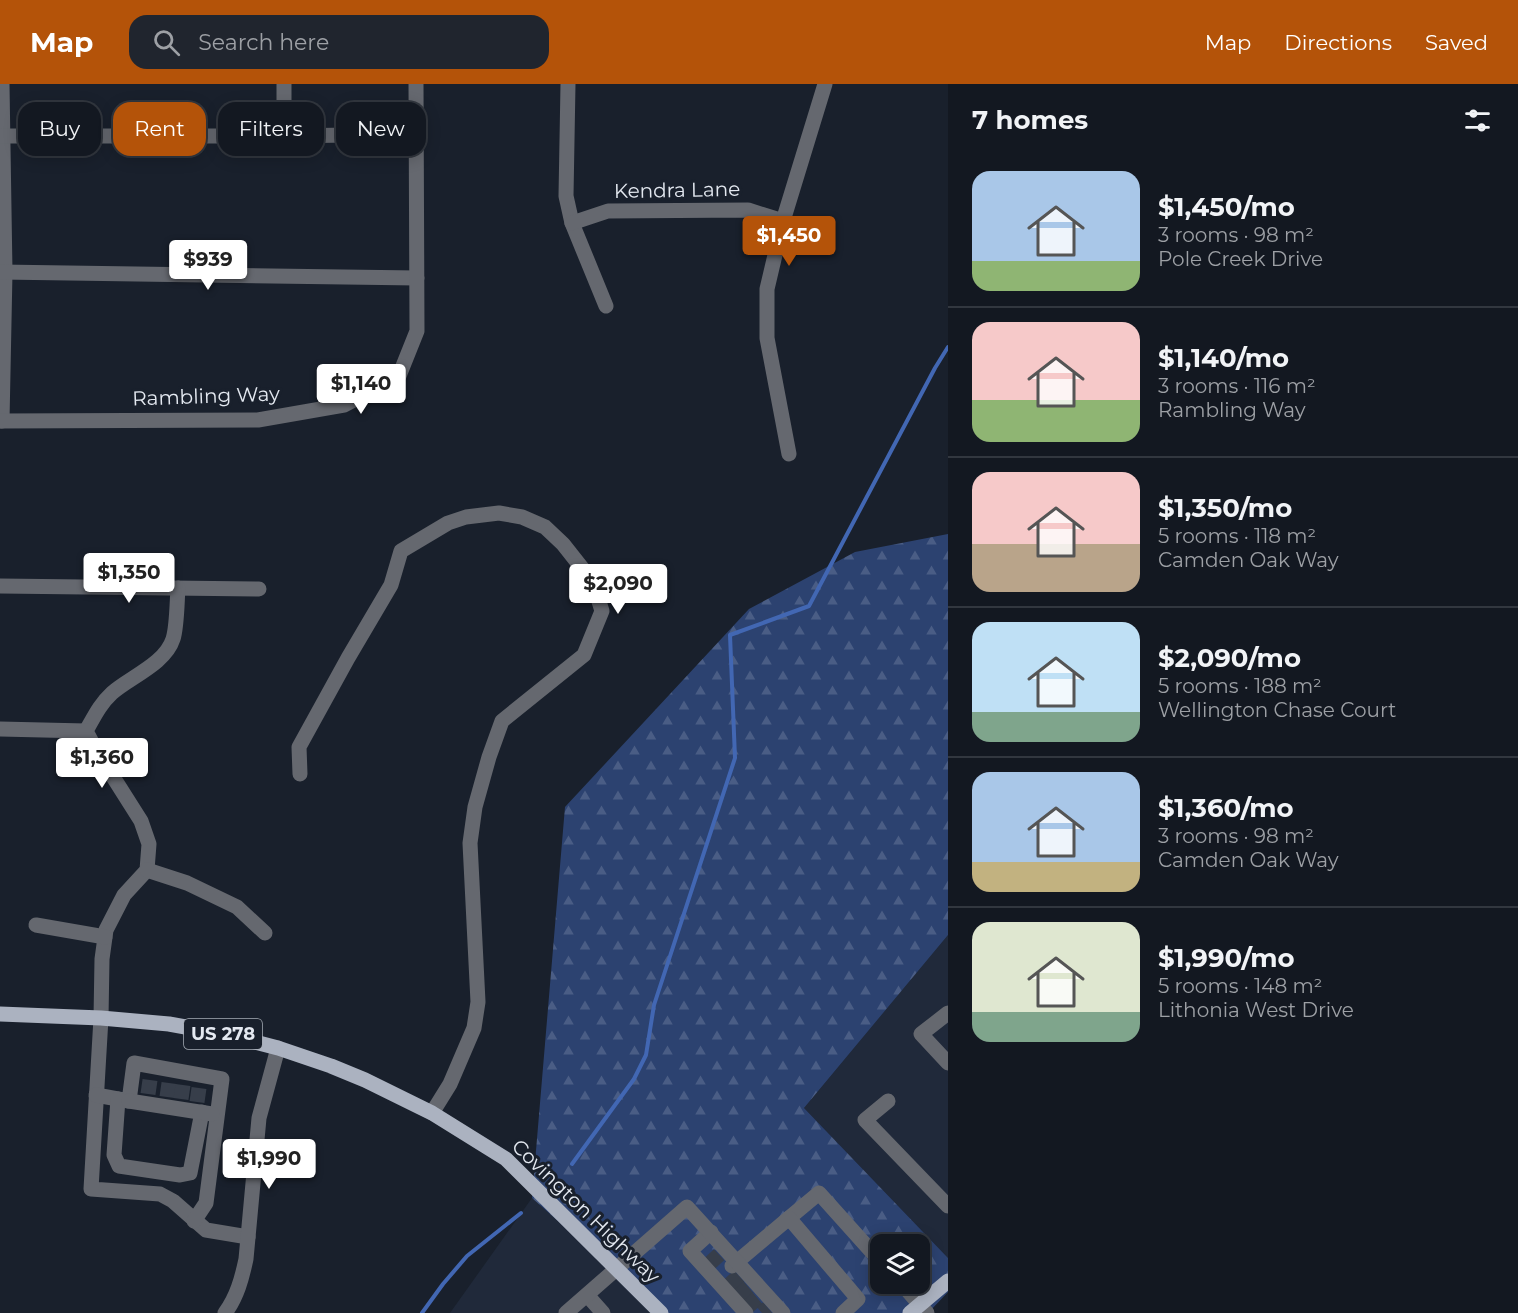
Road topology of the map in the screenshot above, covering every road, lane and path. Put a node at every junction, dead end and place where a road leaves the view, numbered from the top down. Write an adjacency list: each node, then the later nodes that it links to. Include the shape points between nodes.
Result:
1 (2, 84): 8 (street)
2 (284, 84): 6 (street)
3 (416, 84): 7 (street, Rambling Way)
4 (568, 84): 12 (street, via 566,196)
5 (825, 84): 11 (street)
6 (284, 102)
7 (416, 102)
8 (3, 136): 9 (street); 13 (street)
9 (218, 136)
10 (417, 156): 14 (street, Rambling Way)
11 (783, 220): 12 (street, Kendra Lane, via 748,210 608,211); 17 (street, via 767,289 767,338)
12 (572, 223): 15 (street)
13 (2, 272): 14 (street); 16 (street)
14 (417, 278): 16 (street, Rambling Way, via 417,331 399,376 344,405 258,420)
15 (606, 306)
16 (1, 421)
17 (789, 454)
18 (0, 586): 19 (street)
19 (178, 588): 20 (street); 22 (street, via 174,638 168,649 145,671 112,692 98,707)
20 (259, 589)
21 (0, 729): 22 (street)
22 (86, 731): 24 (street, via 141,821 149,844)
23 (300, 774): 39 (street, via 298,747 391,585 401,551 448,523 499,513 545,527 593,582 602,611 584,655 502,721 489,757 470,843 478,1002 474,1028 450,1084)
24 (147, 870): 26 (street, via 187,883 237,907); 27 (street, via 124,895)
25 (36, 925): 27 (street)
26 (265, 933)
27 (105, 937): 30 (street)
28 (948, 1013): 32 (street, via 921,1034)
29 (0, 1014): 30 (main road, Covington Highway / US 278)
30 (101, 1018): 31 (main road, Covington Highway / US 278, via 169,1024); 35 (street)
31 (278, 1048): 39 (main road, Covington Highway / US 278, via 365,1080); 45 (street, via 259,1118)
32 (948, 1064)
33 (149, 1086): 34 (street); 34 (street); 37 (street); 37 (street, via 134,1063)
34 (175, 1090): 36 (street); 36 (street)
35 (96, 1095): 37 (street); 43 (street, via 91,1189 160,1194)
36 (199, 1098): 37 (street, via 190,1173 180,1175 119,1166 114,1155); 40 (street); 40 (street, via 222,1079)
37 (123, 1100)
38 (888, 1101): 41 (street, via 865,1120)
39 (432, 1113): 47 (main road, Covington Highway / US 278, via 506,1160)
40 (218, 1115): 43 (street, via 206,1203)
41 (948, 1206)
42 (789, 1218): 46 (street, via 819,1194); 49 (street); 58 (street, via 858,1299)
43 (194, 1221): 45 (street, via 206,1230)
44 (711, 1232): 47 (street, via 687,1207); 49 (street); 52 (street, via 690,1251)
45 (248, 1237): 54 (street, via 242,1281)
46 (870, 1250)
47 (616, 1269): 51 (street); 57 (main road, Covington Highway / US 278)
48 (948, 1281): 53 (main road)
49 (755, 1287)
50 (909, 1294): 53 (street)
51 (586, 1295): 55 (street); 56 (street)
52 (733, 1296)
53 (919, 1310)
54 (225, 1313)
55 (566, 1313)
56 (603, 1313)
57 (661, 1313)
58 (843, 1313)

